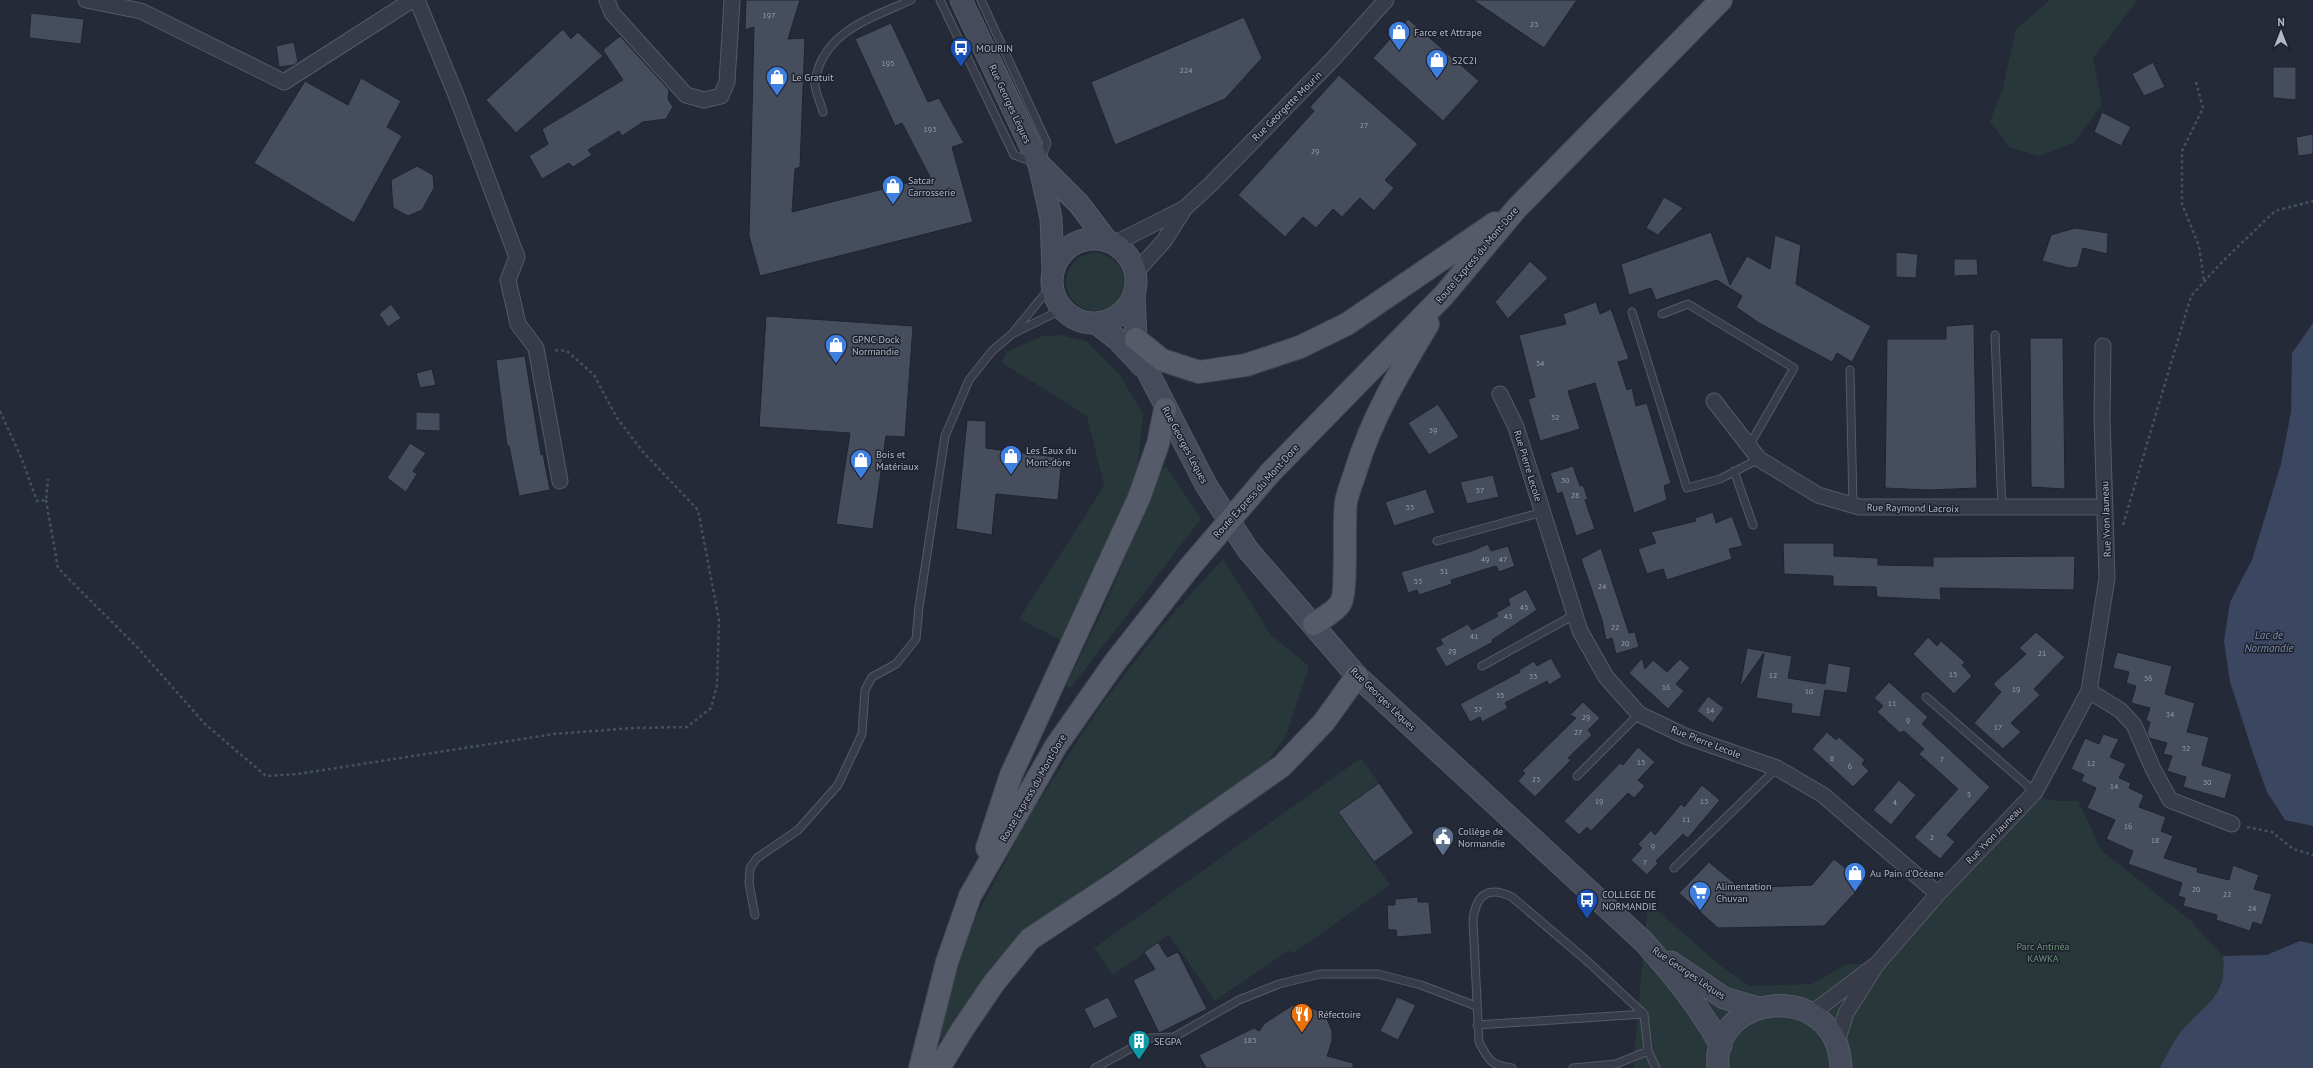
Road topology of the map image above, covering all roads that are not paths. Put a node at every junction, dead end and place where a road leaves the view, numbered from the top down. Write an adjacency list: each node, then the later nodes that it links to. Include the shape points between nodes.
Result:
1 (86, 0): 2 (street, via 141,11 284,82)
2 (412, 0)
3 (417, 0): 37 (street, via 456,94 516,257 508,280 518,324 536,348)
4 (607, 0): 5 (street, via 612,13 686,94 704,100 721,96 727,82)
5 (732, 0)
6 (911, 0): 12 (lane, via 851,28 824,52 815,83)
7 (940, 0): 13 (lane, via 1014,155)
8 (960, 0): 13 (main road, Rue Georges Lèques)
9 (982, 0): 13 (lane, via 1047,143)
10 (1386, 0): 14 (street, Rue Georgette Mourin, via 1333,59)
11 (1721, 0): 15 (main road, Route Express du Mont-Dore)
12 (823, 112)
13 (1039, 164): 16 (main road, Rue Georges Lèques, via 1079,204); 18 (main road, Rue Georges Lèques, via 1051,218)
14 (1185, 208): 16 (street, Rue Georgette Mourin); 17 (street, Rue Georgette Mourin, via 1164,241)
15 (1517, 208): 20 (main road, Route Express du Mont-Dore); 27 (main road, via 1348,324 1300,347 1246,364 1199,372 1162,360)
16 (1110, 242): 17 (main road, via 1124,251); 18 (main road, via 1094,239 1080,241 1068,248 1059,258)
17 (1135, 273): 19 (main road)
18 (1053, 278): 21 (main road, via 1055,298); 25 (lane)
19 (1134, 295): 24 (main road, via 1119,315); 27 (main road, Rue Georges Lèques)
20 (1444, 295): 45 (main road, via 1391,387 1366,438 1346,501 1343,556 1345,587 1341,603); 57 (main road, Route Express du Mont-Dore, bridge, via 1270,473 1189,568 1115,662 1056,746)
21 (1063, 309): 24 (main road, via 1078,319); 25 (lane)
22 (1632, 312): 36 (lane, via 1687,488 1720,479)
23 (1662, 314): 34 (lane, via 1688,304 1794,368)
24 (1096, 323): 30 (main road, Rue Georges Lèques, via 1117,339)
25 (1012, 334): 58 (lane, via 992,352 969,380 944,436 916,639 896,664 872,676 865,690 862,734 838,785 798,830 757,858 750,868 749,883)
26 (1995, 335): 40 (lane)
27 (1136, 339): 30 (main road, Rue Georges Lèques)
28 (2103, 346): 39 (street, Rue Yvon Jauneau)
29 (1850, 370): 38 (lane)
30 (1149, 374): 33 (main road, Rue Georges Lèques)
31 (1500, 394): 41 (street, Rue Pierre Lecole, via 1516,427)
32 (1714, 401): 34 (street, Rue Raymond Lacroix)
33 (1165, 409): 45 (main road, Rue Georges Lèques, via 1206,485 1248,550); 57 (main road, via 1158,444 1139,498 1011,775)
34 (1749, 446): 35 (street, Rue Raymond Lacroix)
35 (1759, 459): 36 (lane); 38 (street, Rue Raymond Lacroix, via 1818,495)
36 (1734, 471): 42 (lane)
37 (560, 481)
38 (1853, 506): 40 (street, Rue Raymond Lacroix)
39 (2105, 508): 40 (street, Rue Raymond Lacroix); 48 (street, Rue Yvon Jauneau, via 2107,578)
40 (2002, 509)
41 (1543, 512): 43 (lane); 44 (street, Rue Pierre Lecole)
42 (1753, 525)
43 (1437, 541)
44 (1574, 615): 46 (lane); 50 (street, Rue Pierre Lecole, via 1580,631 1606,677)
45 (1314, 624): 47 (main road, Rue Georges Lèques)
46 (1482, 666)
47 (1357, 676): 59 (main road, Rue Georges Lèques); 71 (main road, via 1324,722 1282,766 1030,939 994,983)
48 (2089, 691): 53 (street, Rue Yvon Jauneau); 54 (street, via 2120,710 2134,725 2170,800)
49 (1926, 697): 53 (lane)
50 (1639, 714): 51 (street, Rue Pierre Lecole, via 1685,736); 52 (lane)
51 (1777, 768): 55 (lane); 56 (street, Rue Pierre Lecole, via 1823,795)
52 (1577, 776)
53 (2035, 792): 56 (street, Rue Yvon Jauneau)
54 (2232, 824)
55 (1674, 868)
56 (1938, 894): 60 (street, Rue Yvon Jauneau)
57 (970, 896): 70 (main road, Route Express du Mont-Dore, via 947,962)
58 (756, 914)
59 (1644, 942): 62 (main road, Rue Georges Lèques, via 1724,998); 68 (main road, Rue Georges Lèques, via 1677,979 1708,1022)
60 (1877, 964): 63 (street, Rue Yvon Jauneau); 66 (street, Rue Yvon Jauneau, via 1846,1013)
61 (1476, 1006): 64 (lane, via 1474,908 1481,896 1500,891 1512,897 1586,960); 65 (lane); 72 (lane, via 1421,985 1378,974 1320,974 1279,984 1239,1000 1174,1037 1150,1038)
62 (1758, 1008): 63 (main road, via 1776,1004 1795,1006); 68 (main road, via 1735,1023)
63 (1812, 1013): 66 (main road, via 1826,1026)
64 (1644, 1014): 65 (lane); 67 (lane)
65 (1477, 1025): 73 (lane, via 1479,1042 1486,1056 1498,1067)
66 (1837, 1042): 76 (main road)
67 (1648, 1051): 69 (lane); 75 (lane)
68 (1717, 1062)
69 (1619, 1066): 74 (lane)
70 (920, 1068)
71 (939, 1068)
72 (1095, 1068)
73 (1512, 1068)
74 (1573, 1068)
75 (1656, 1068)
76 (1841, 1068)

